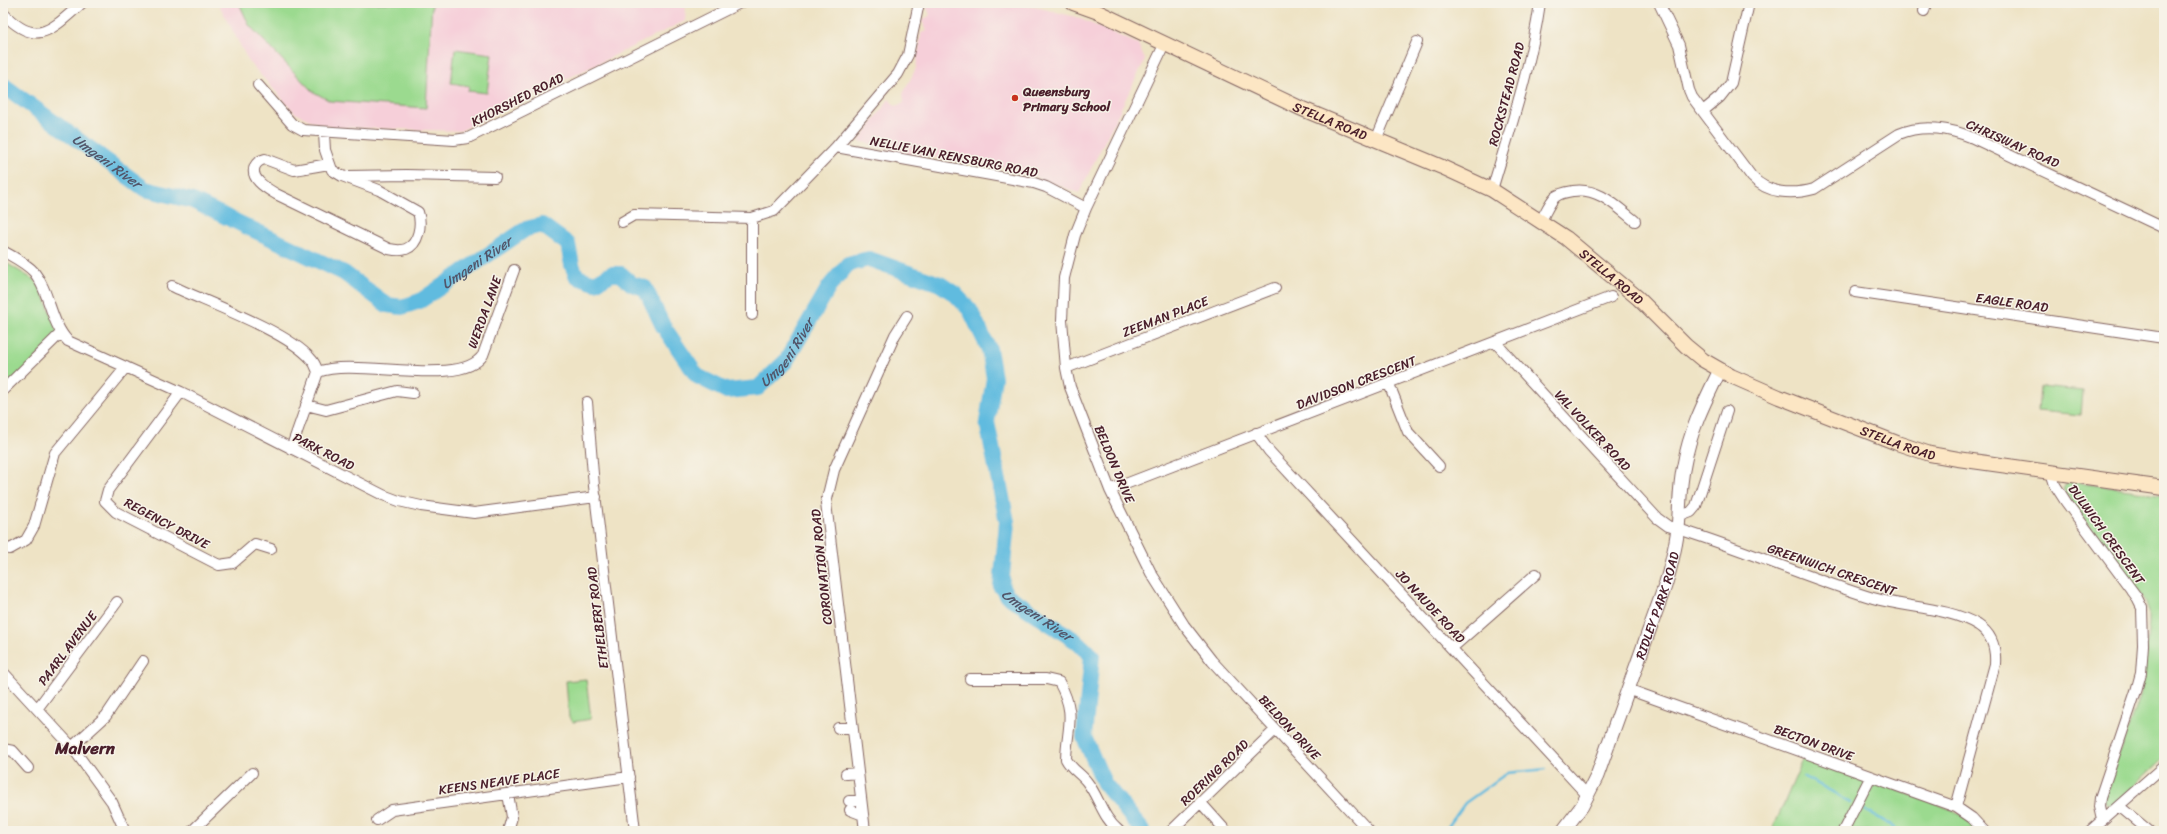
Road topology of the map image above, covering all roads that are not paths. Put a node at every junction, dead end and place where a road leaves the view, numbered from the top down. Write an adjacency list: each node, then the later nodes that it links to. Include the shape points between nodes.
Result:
1 (82, 3): 8 (street, via 43,32 31,33)
2 (740, 3): 13 (street, KHORSHED ROAD, via 468,138 454,140)
3 (919, 3): 15 (street, via 913,37 904,65)
4 (1073, 3): 10 (main road, STELLA ROAD)
5 (1540, 3): 19 (street, ROCKSTEAD ROAD, via 1537,28 1522,89)
6 (1659, 3): 12 (street, CHRISWAY ROAD, via 1680,45 1688,90)
7 (1749, 3): 12 (street, via 1731,83 1720,97)
8 (3, 13)
9 (1416, 42): 14 (street)
10 (1165, 44): 14 (main road, STELLA ROAD, via 1300,108); 20 (street, BELDON DRIVE)
11 (258, 85): 13 (street, KHORSHED ROAD, via 292,124 303,130)
12 (1703, 111): 25 (street, CHRISWAY ROAD, via 1752,177 1771,190 1796,193 1814,190 1899,134 1913,129 1933,128 1968,135)
13 (324, 133): 16 (street)
14 (1376, 140): 19 (main road, STELLA ROAD)
15 (836, 147): 20 (street, NELLIE VAN RENSBURG ROAD, via 1034,183); 21 (street, via 774,211)
16 (329, 164): 17 (street, via 332,170); 17 (street, via 294,170 265,159 256,165 255,172 256,178 263,186 276,194 389,249 405,250 410,246 420,228 418,212 379,190)
17 (342, 176): 18 (street)
18 (495, 177)
19 (1492, 190): 24 (main road, STELLA ROAD)
20 (1086, 208): 38 (street, BELDON DRIVE, via 1075,235 1064,278 1062,320)
21 (752, 218): 23 (street, via 634,215); 32 (street)
22 (1636, 221): 24 (street, via 1599,194 1591,190 1579,190 1555,197)
23 (622, 222)
24 (1540, 222): 39 (main road, STELLA ROAD, via 1566,238 1638,298 1686,346)
25 (2164, 228)
26 (3, 251): 34 (street, via 33,271 44,288)
27 (514, 270): 40 (street, WERDA LANE, via 483,355 477,363 438,371 352,368)
28 (172, 286): 40 (street, via 279,335 310,358)
29 (1274, 288): 38 (street, ZEEMAN PLACE)
30 (1855, 292): 35 (street, EAGLE ROAD)
31 (1611, 297): 36 (street, DAVIDSON CRESCENT)
32 (752, 315)
33 (907, 316): 58 (street, CORONATION ROAD, via 834,470 826,502)
34 (61, 334): 37 (street, PARK ROAD, via 68,341); 42 (street)
35 (2164, 338)
36 (1495, 342): 41 (street, DAVIDSON CRESCENT); 55 (street, VAL VOLKER ROAD, via 1657,518 1668,526)
37 (126, 367): 43 (street, PARK ROAD); 56 (street, via 55,453 34,526 26,540 10,549)
38 (1066, 368): 53 (street, BELDON DRIVE, via 1070,386)
39 (1720, 370): 51 (main road, STELLA ROAD, via 1779,397 1914,449 1958,459); 55 (street, RIDLEY PARK ROAD, via 1692,432 1683,466)
40 (318, 372): 46 (street)
41 (1389, 384): 48 (street, DAVIDSON CRESCENT); 50 (street, via 1408,432)
42 (3, 390)
43 (181, 392): 49 (street, PARK ROAD); 57 (street, REGENCY DRIVE, via 108,490 105,501 116,512 219,565 233,563 255,544)
44 (413, 394): 46 (street, via 397,391 326,410)
45 (586, 402): 54 (street, ETHELBERT ROAD)
46 (306, 405): 49 (street)
47 (1728, 411): 55 (street, via 1696,506)
48 (1256, 433): 53 (street, DAVIDSON CRESCENT); 62 (street, JO NAUDE ROAD, via 1269,451)
49 (291, 448): 54 (street, PARK ROAD, via 383,495 421,506 474,513)
50 (1439, 466)
51 (2051, 472): 52 (main road, STELLA ROAD); 88 (street, DULWICH CRESCENT, via 2055,485 2066,502 2136,596 2143,617 2140,673 2100,798)
52 (2164, 488)
53 (1110, 490): 70 (street, BELDON DRIVE, via 1151,573 1184,625 1212,661)
54 (596, 497): 78 (street, ETHELBERT ROAD)
55 (1678, 523): 66 (street, RIDLEY PARK ROAD, via 1672,565); 85 (street, GREENWICH CRESCENT, via 1846,590 1893,604 1948,613 1979,626 1996,650 1995,664)
56 (3, 548)
57 (272, 549)
58 (831, 556): 59 (street); 69 (street, CORONATION ROAD)
59 (821, 557)
60 (1536, 574): 62 (street)
61 (117, 602): 67 (street, PAARL AVENUE)
62 (1452, 648): 81 (street, JO NAUDE ROAD)
63 (143, 661): 71 (street, via 106,716)
64 (3, 672): 67 (street)
65 (970, 679): 94 (street, via 1046,679 1059,682 1068,700 1071,725 1066,759 1086,781 1105,816)
66 (1627, 690): 79 (street, BECTON DRIVE); 81 (street, RIDLEY PARK ROAD)
67 (37, 709): 71 (street)
68 (838, 728): 69 (street)
69 (852, 728): 76 (street, CORONATION ROAD)
70 (1275, 730): 83 (street, ROERING ROAD); 97 (street, BELDON DRIVE)
71 (72, 747): 89 (street, via 112,802)
72 (3, 749): 74 (street, via 12,751)
73 (2164, 766): 84 (street)
74 (28, 768)
75 (252, 773): 90 (street)
76 (858, 773): 77 (street); 82 (street, CORONATION ROAD)
77 (846, 774)
78 (629, 776): 80 (street, KEENS NEAVE PLACE); 92 (street, ETHELBERT ROAD)
79 (1871, 776): 85 (street, BECTON DRIVE); 99 (street)
80 (508, 794): 87 (street, KEENS NEAVE PLACE, via 392,810); 91 (street, via 512,817)
81 (1588, 796): 98 (street, RIDLEY PARK ROAD)
82 (861, 801): 86 (street, CORONATION ROAD); 86 (street, via 849,806)
83 (1201, 803): 95 (street, ROERING ROAD); 96 (street)
84 (2119, 806): 88 (street); 102 (street)
85 (1956, 807): 100 (street, BECTON DRIVE, via 1972,818)
86 (862, 815): 93 (street, CORONATION ROAD)
87 (377, 820)
88 (2102, 820): 101 (street)
89 (125, 831)
90 (192, 831)
91 (508, 831)
92 (635, 831)
93 (865, 831)
94 (1118, 831)
95 (1171, 831)
96 (1226, 831)
97 (1369, 831)
98 (1563, 831)
99 (1843, 831)
100 (1984, 831)
101 (2090, 831)
102 (2149, 831)

